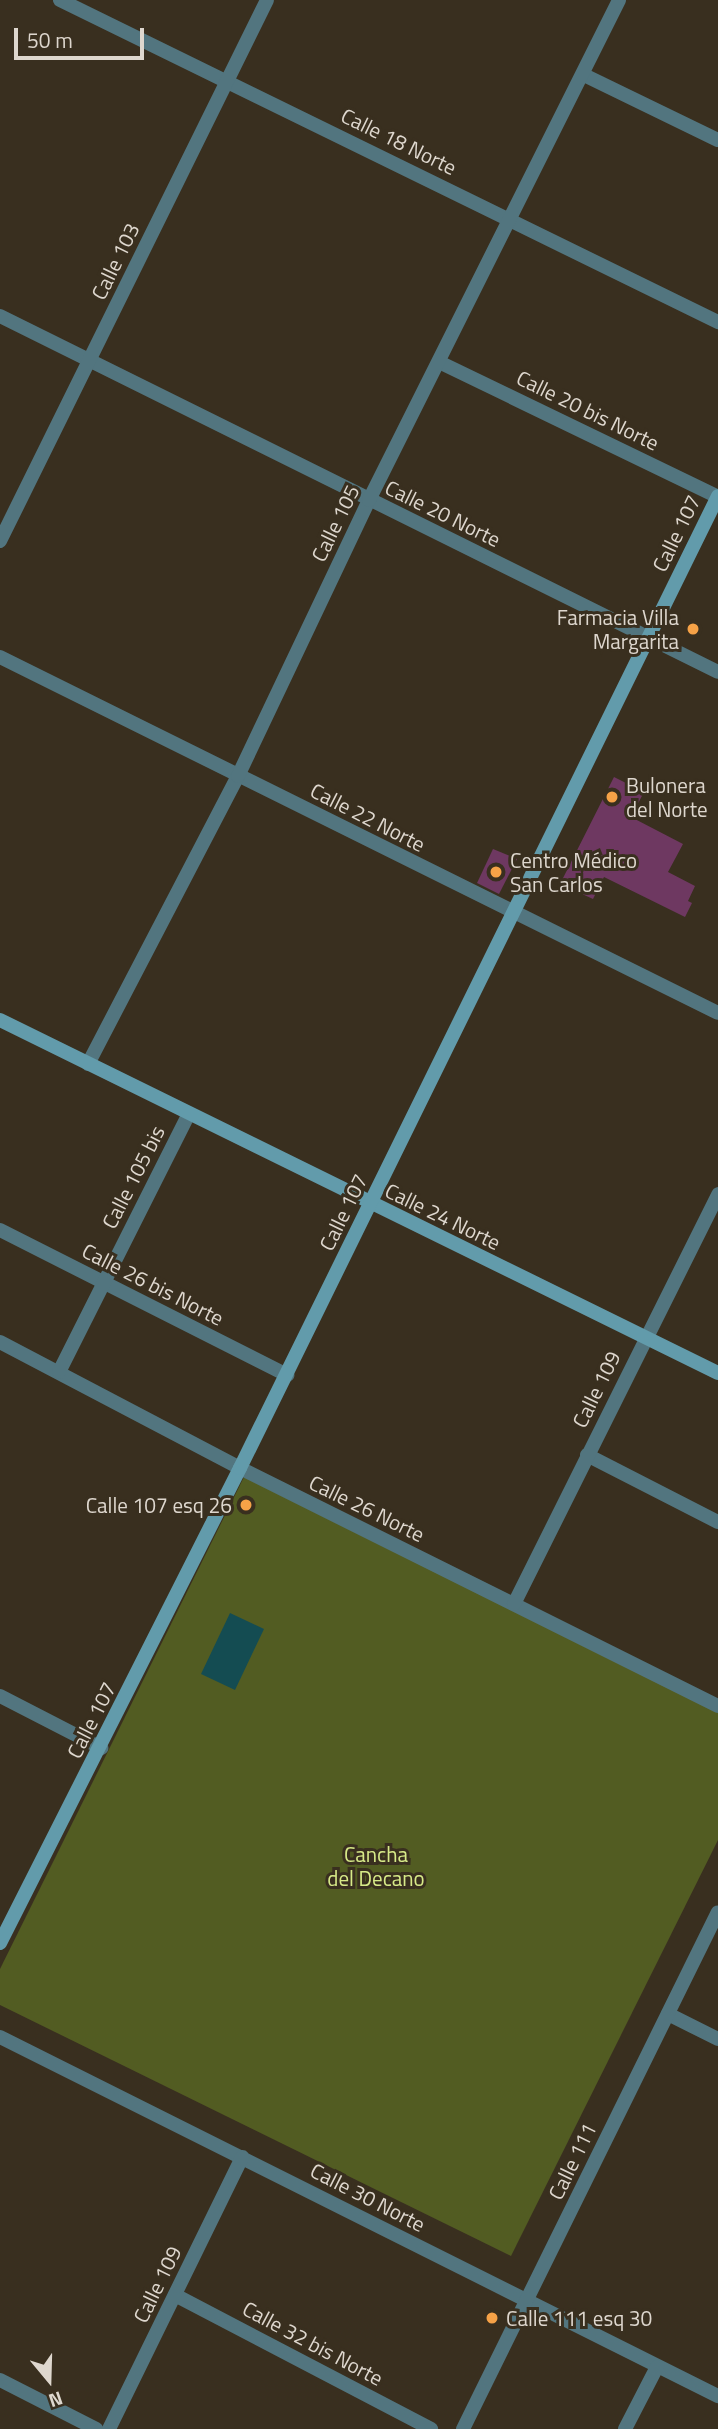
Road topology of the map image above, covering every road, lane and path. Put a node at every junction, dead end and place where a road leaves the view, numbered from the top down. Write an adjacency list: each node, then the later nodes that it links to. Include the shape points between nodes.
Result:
1 (60, 0): 5 (street, Calle 18 Norte)
2 (267, 0): 5 (street, Calle 103)
3 (619, 0): 4 (street, Calle 105)
4 (584, 75): 6 (street); 7 (street, Calle 105)
5 (228, 81): 7 (street, Calle 18 Norte); 10 (street, Calle 103)
6 (718, 140)
7 (509, 218): 9 (street, Calle 18 Norte); 11 (street, Calle 105)
8 (0, 316): 10 (street, Calle 20 Norte)
9 (718, 322)
10 (89, 360): 13 (street, Calle 20 Norte); 14 (street, Calle 103)
11 (439, 362): 12 (street, Calle 20 bis Norte); 13 (street, Calle 105)
12 (718, 497): 15 (street, Calle 107)
13 (369, 500): 15 (street, Calle 20 Norte); 18 (street, Calle 105)
14 (0, 541)
15 (649, 636): 17 (street, Calle 20 Norte); 19 (street, Calle 107)
16 (0, 657): 18 (street, Calle 22 Norte)
17 (718, 672)
18 (238, 776): 19 (street, Calle 22 Norte); 22 (street, Calle 105)
19 (512, 913): 20 (street, Calle 22 Norte); 25 (street, Calle 107)
20 (718, 1013)
21 (0, 1020): 22 (street, Calle 24 Norte)
22 (88, 1064): 23 (street, Calle 24 Norte)
23 (189, 1114): 25 (street, Calle 24 Norte); 27 (street, Calle 105 bis)
24 (718, 1194): 28 (street, Calle 109)
25 (371, 1204): 28 (street, Calle 24 Norte); 32 (street, Calle 107)
26 (0, 1230): 27 (street, Calle 26 bis Norte)
27 (103, 1283): 30 (street, Calle 105 bis); 32 (street, Calle 26 bis Norte)
28 (645, 1339): 31 (street, Calle 24 Norte); 33 (street, Calle 109)
29 (0, 1342): 30 (street, Calle 26 Norte)
30 (59, 1372): 34 (street, Calle 26 Norte)
31 (718, 1373)
32 (286, 1375): 34 (street, Calle 107)
33 (587, 1455): 35 (street); 36 (street, Calle 109)
34 (240, 1468): 36 (street, Calle 26 Norte); 39 (street, Calle 107)
35 (718, 1522)
36 (513, 1604): 38 (street, Calle 26 Norte)
37 (0, 1696): 39 (street)
38 (718, 1706)
39 (101, 1748): 41 (street, Calle 107)
40 (718, 1912): 42 (street, Calle 111)
41 (0, 1943)
42 (668, 2014): 44 (street); 47 (street, Calle 111)
43 (0, 2036): 45 (street, Calle 30 Norte)
44 (718, 2039)
45 (242, 2157): 46 (street, Calle 109); 47 (street, Calle 30 Norte)
46 (175, 2295): 52 (street, Calle 109); 53 (street, Calle 32 bis Norte)
47 (527, 2300): 48 (street, Calle 30 Norte); 54 (street, Calle 111)
48 (657, 2367): 50 (street, Calle 30 Norte); 55 (street)
49 (0, 2380): 51 (street)
50 (718, 2396)
51 (96, 2429)
52 (109, 2429)
53 (431, 2429)
54 (463, 2429)
55 (625, 2429)

